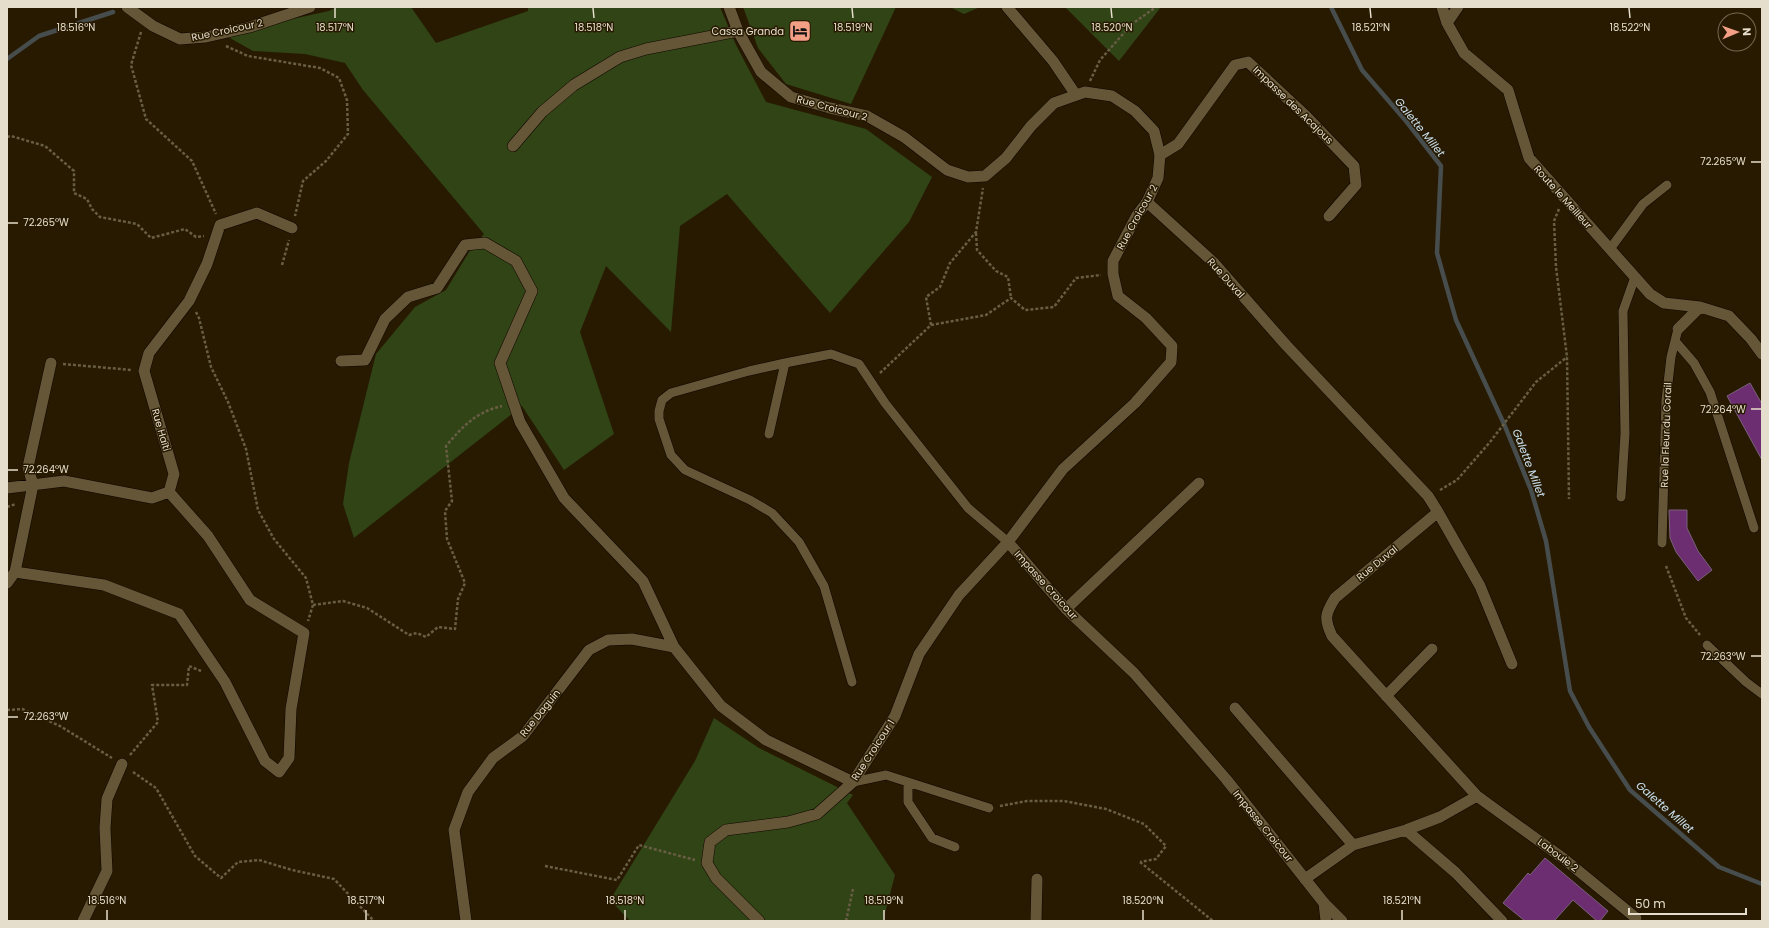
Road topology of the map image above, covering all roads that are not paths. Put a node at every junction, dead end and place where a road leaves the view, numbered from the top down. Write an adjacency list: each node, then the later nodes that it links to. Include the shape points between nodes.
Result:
1 (127, 7): 2 (street, Rue Croicour 2, via 153,26 180,39 206,37 250,27)
2 (310, 7)
3 (729, 7): 8 (street, Rue Croicour 2)
4 (1007, 7): 9 (street)
5 (1442, 7): 7 (street, Route le Meilleur)
6 (1458, 7): 7 (street)
7 (1447, 23): 16 (street, Route le Meilleur, via 1464,53 1508,90 1529,158)
8 (738, 31): 9 (street, Rue Croicour 2, via 762,72 791,97 867,116 904,137 947,170 968,177 985,176 1006,158 1031,126 1054,103); 10 (street, via 646,49 620,58 569,89 542,112)
9 (1080, 94): 11 (street, Rue Croicour 2, via 1112,96 1135,111 1154,131)
10 (513, 146)
11 (1160, 155): 13 (street, Rue Croicour 2, via 1158,178); 14 (street, Impasse des Acajous, via 1178,144 1235,65 1248,62 1306,116 1354,166 1356,185)
12 (1667, 185): 16 (lane, via 1643,204)
13 (1147, 202): 31 (street, Rue Duval, via 1213,262 1286,345 1428,496); 33 (street, Rue Croicour 2, via 1137,215 1113,261 1113,274 1118,296 1146,318 1172,346 1171,362 1135,403 1063,469)
14 (1329, 216)
15 (292, 228): 29 (street, Rue Haïti, via 257,213 218,230 207,264 189,301 149,353 144,371 174,474)
16 (1610, 249): 17 (street, Route le Meilleur)
17 (1635, 278): 18 (street, Route le Meilleur, via 1650,294 1664,303); 30 (lane, via 1623,312 1625,434)
18 (1700, 307): 19 (street); 21 (street, via 1729,316)
19 (1678, 329): 20 (lane, Rue la Fleur du Corail)
20 (1675, 341): 32 (lane, via 1694,363 1710,392); 34 (lane, Rue la Fleur du Corail, via 1666,400)
21 (1762, 354)
22 (341, 361): 39 (street, via 365,360 385,319 408,297 437,288 465,245 485,243 516,261 532,291 500,363 520,422 564,498 642,581)
23 (51, 363): 27 (street, via 28,467)
24 (785, 364): 25 (lane); 33 (lane, Impasse Croicour, via 831,354 859,364 885,404 968,508); 42 (lane, Impasse Croicour, via 749,371 671,393 662,400 659,419 671,455 685,470 772,513 799,542 824,586)
25 (769, 434)
26 (1199, 483): 37 (street)
27 (33, 485): 28 (street); 29 (street, via 64,481 152,498); 35 (street)
28 (7, 488)
29 (169, 492): 35 (street, via 208,536 250,600 304,633 291,709 289,758 279,772 265,761 225,682 179,614 104,585)
30 (1621, 497)
31 (1438, 512): 41 (street, via 1480,586); 44 (street, Rue Duval, via 1335,598 1327,611 1326,624 1332,636)
32 (1754, 528)
33 (1008, 542): 37 (street, Impasse Croicour); 47 (street, Rue Croicour 1, via 959,595 919,654 895,716)
34 (1662, 543)
35 (15, 572): 36 (street)
36 (7, 582)
37 (1066, 609): 55 (street, Impasse Croicour, via 1134,673 1226,779)
38 (1707, 645): 43 (lane)
39 (674, 647): 47 (street, via 721,706 766,740); 59 (street, Rue Daguin, via 632,639 608,640 589,650 523,736 493,758 468,792 454,830)
40 (1432, 649): 44 (street)
41 (1512, 664)
42 (852, 682)
43 (1762, 694)
44 (1386, 696): 49 (street, Rue Duval)
45 (1235, 708): 52 (street)
46 (122, 764): 58 (street, via 107,799 107,871)
47 (853, 782): 48 (lane, via 886,775); 60 (street, Rue Croicour 1, via 817,814 788,822 726,830 710,842 707,863 716,878)
48 (908, 782): 50 (lane); 53 (lane, via 908,802 932,838)
49 (1477, 796): 51 (street, via 1440,817); 57 (street, Laboule 2, via 1564,859)
50 (989, 808)
51 (1406, 830): 52 (street); 64 (street, via 1456,873)
52 (1352, 845): 55 (street)
53 (954, 847)
54 (1037, 879): 61 (street)
55 (1305, 879): 56 (street, Impasse Croicour)
56 (1324, 903): 62 (street); 63 (street, Impasse Croicour)
57 (1636, 918)
58 (83, 921)
59 (466, 921)
60 (759, 921)
61 (1036, 921)
62 (1326, 921)
63 (1342, 921)
64 (1502, 921)

